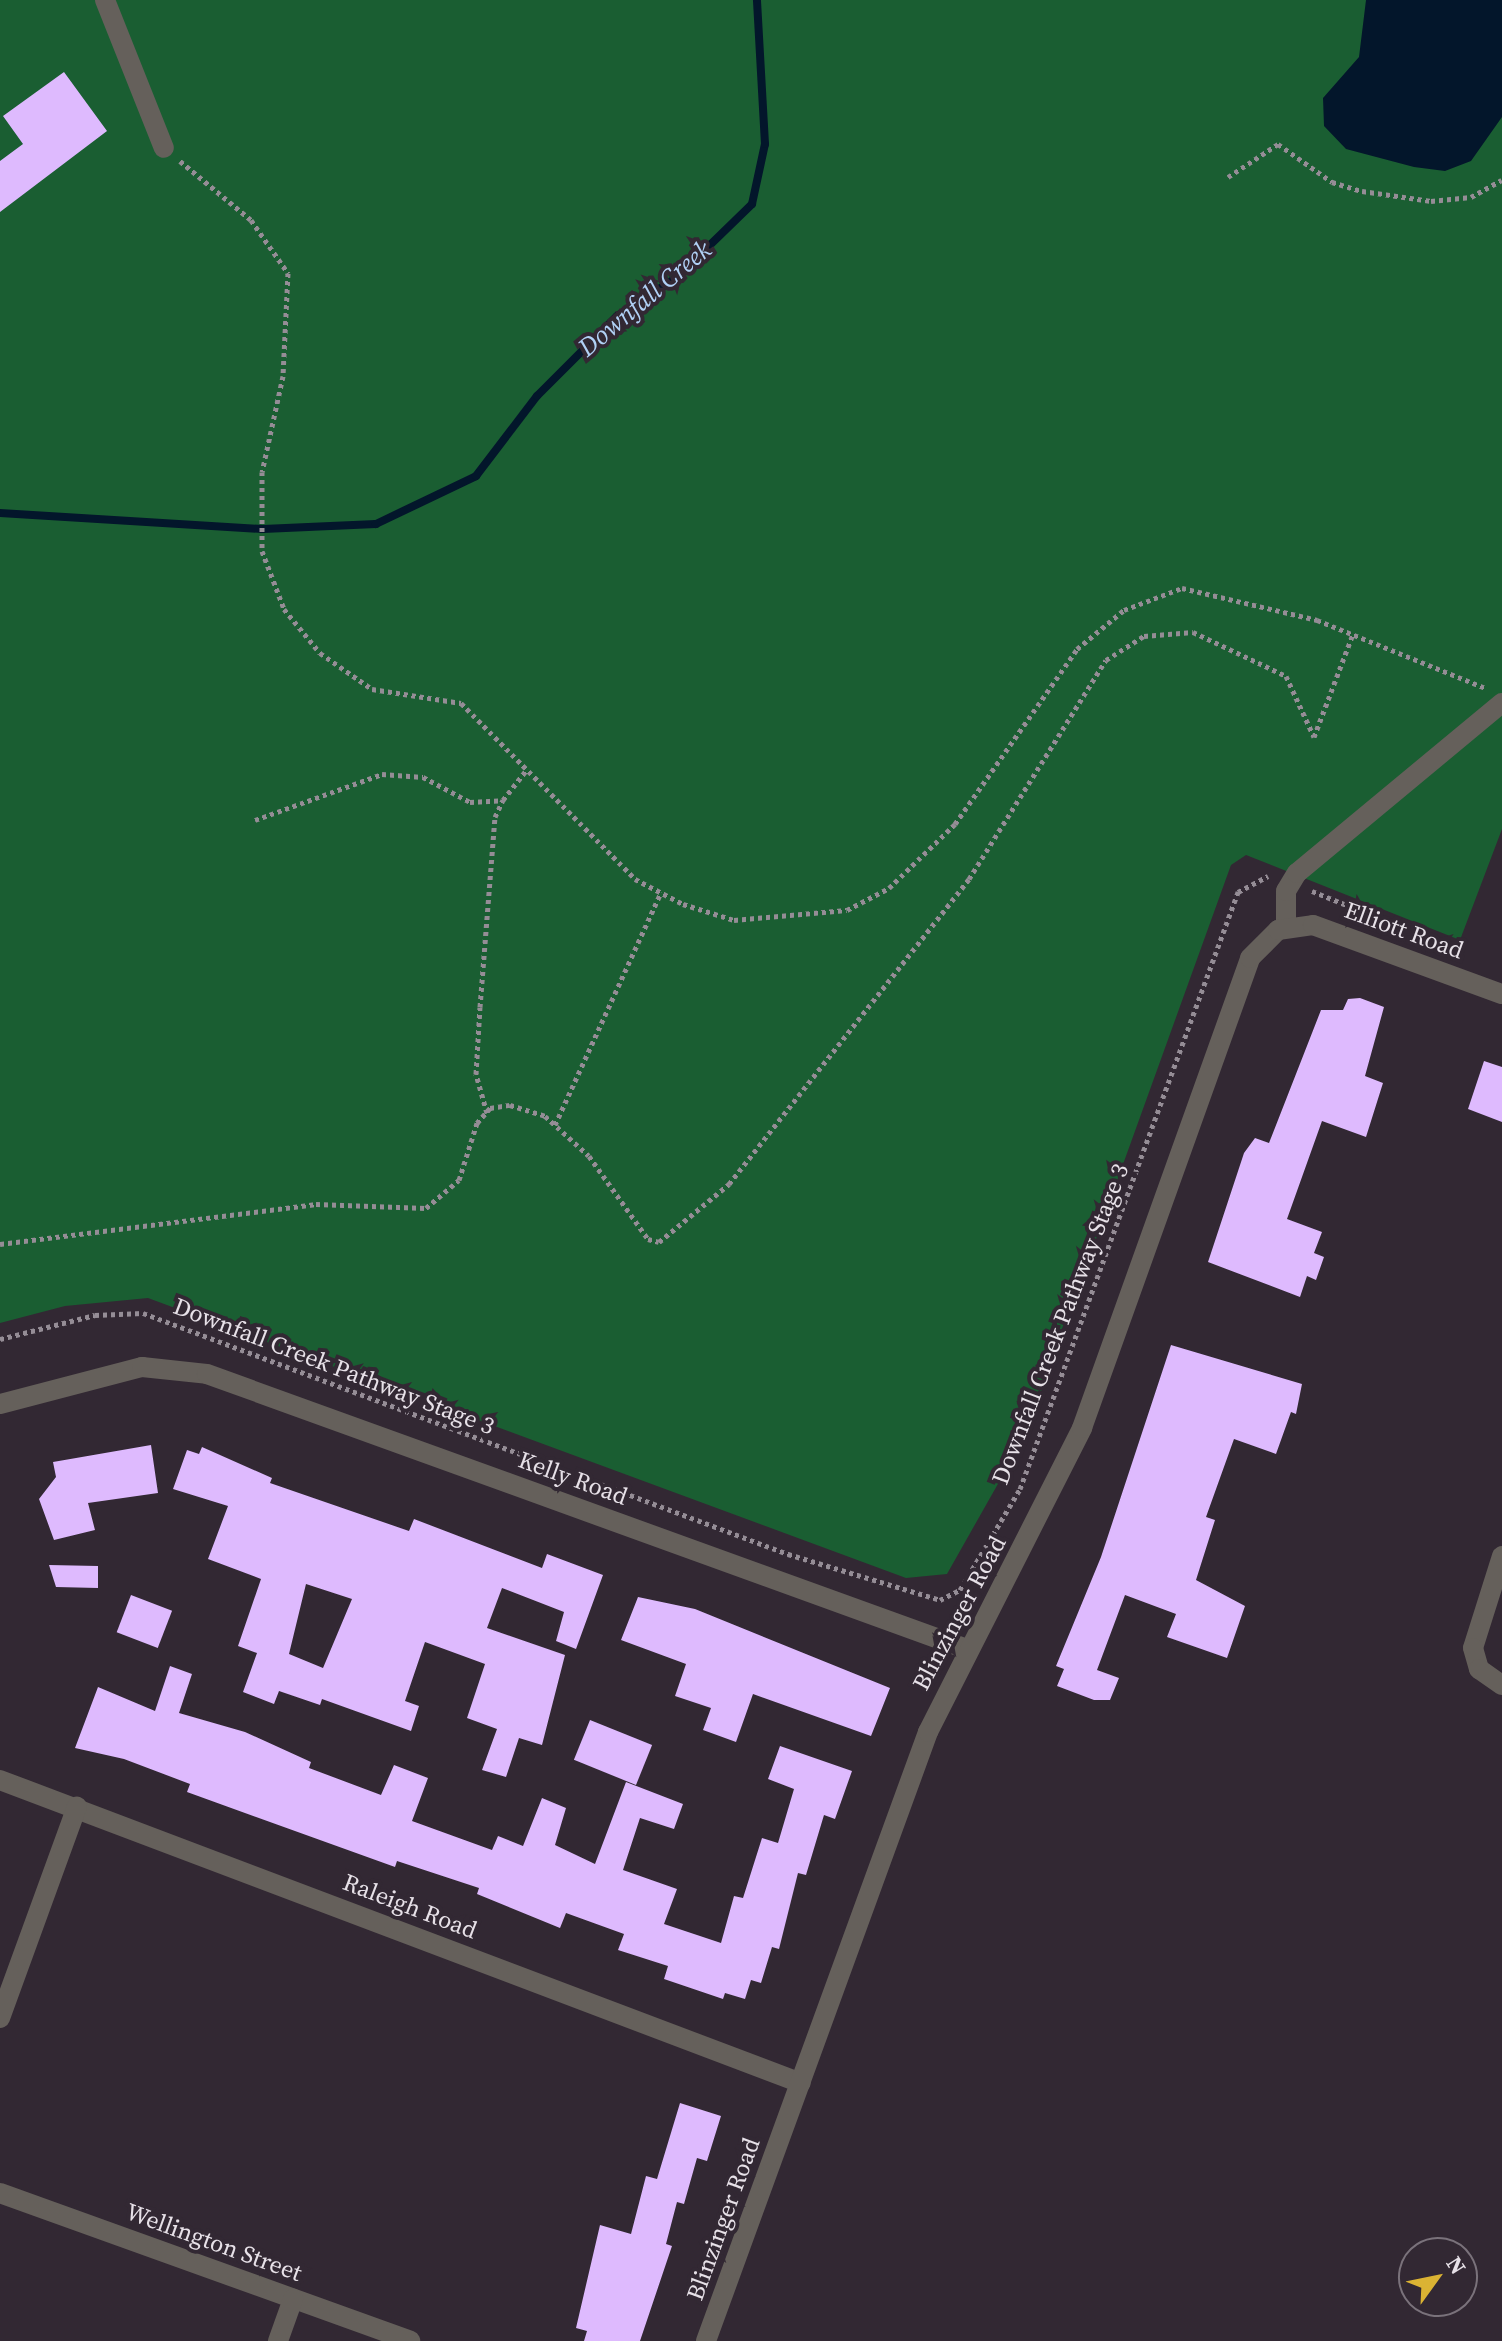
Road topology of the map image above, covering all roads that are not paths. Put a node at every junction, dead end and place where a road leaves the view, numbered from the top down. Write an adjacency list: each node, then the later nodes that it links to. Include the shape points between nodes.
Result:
1 (105, 0): 2 (street)
2 (164, 148)
3 (1502, 703): 4 (street, via 1289,882)
4 (1286, 927): 5 (street, Elliott Road, via 1313,925); 8 (street, Blinzinger Road, via 1250,958 1082,1428)
5 (1502, 994)
6 (0, 1404): 8 (street, Kelly Road, via 161,1366 207,1374)
7 (1502, 1556): 9 (street, via 1474,1638 1477,1664)
8 (964, 1648): 13 (street, Blinzinger Road)
9 (1502, 1685)
10 (0, 1780): 11 (street, Raleigh Road)
11 (77, 1807): 12 (street); 13 (street, Raleigh Road)
12 (0, 2018)
13 (801, 2083): 18 (street, Blinzinger Road)
14 (0, 2193): 15 (street, Wellington Street)
15 (293, 2299): 16 (street); 17 (street, Wellington Street)
16 (278, 2341)
17 (410, 2341)
18 (706, 2341)

